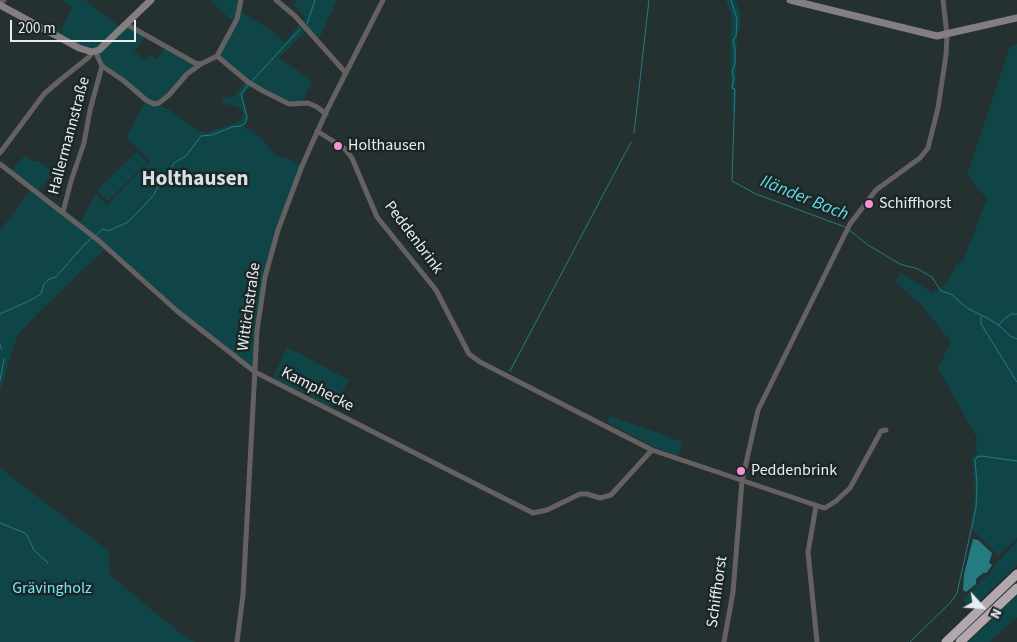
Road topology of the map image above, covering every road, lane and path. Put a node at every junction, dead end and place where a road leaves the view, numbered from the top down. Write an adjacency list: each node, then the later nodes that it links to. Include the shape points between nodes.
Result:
1 (151, 0): 9 (street)
2 (241, 0): 12 (street, via 237,20)
3 (276, 0): 15 (street, via 295,16)
4 (383, 0): 15 (street, Wittichstraße)
5 (790, 0): 10 (street, via 938,36)
6 (943, 0): 10 (street, Schiffhorst)
7 (2, 2): 11 (street, via 79,48)
8 (1017, 18): 10 (street)
9 (126, 24): 11 (street); 13 (street)
10 (947, 35): 24 (street, Schiffhorst, via 940,94 928,148 920,158 876,190 847,229 758,410)
11 (94, 51): 14 (street); 18 (street, via 44,94)
12 (217, 56): 13 (street); 16 (street, via 263,91 289,104 308,103)
13 (201, 64): 14 (street, via 156,104)
14 (102, 66): 20 (street, Hallermannstraße)
15 (346, 73): 16 (street, Wittichstraße)
16 (326, 114): 17 (street, Wittichstraße)
17 (317, 131): 21 (street, Wittichstraße, via 271,252 258,318); 23 (street, Peddenbrink, via 344,148 352,158 377,217 436,290 472,357)
18 (0, 153)
19 (0, 164): 20 (street, Kamphecke)
20 (63, 212): 21 (street, Kamphecke, via 177,311)
21 (255, 372): 23 (street, Kamphecke, via 533,513 580,494 600,498 611,495); 28 (street, Wittichstraße, via 243,595)
22 (886, 430): 25 (street, via 879,435 850,488 831,505 825,508)
23 (652, 450): 24 (street, Peddenbrink)
24 (742, 480): 25 (street, Peddenbrink); 29 (street, Schiffhorst, via 733,592)
25 (816, 506): 30 (street, via 808,552)
26 (1017, 574): 31 (highway)
27 (1017, 588): 32 (highway)
28 (237, 642)
29 (724, 642)
30 (817, 642)
31 (946, 642)
32 (960, 642)

